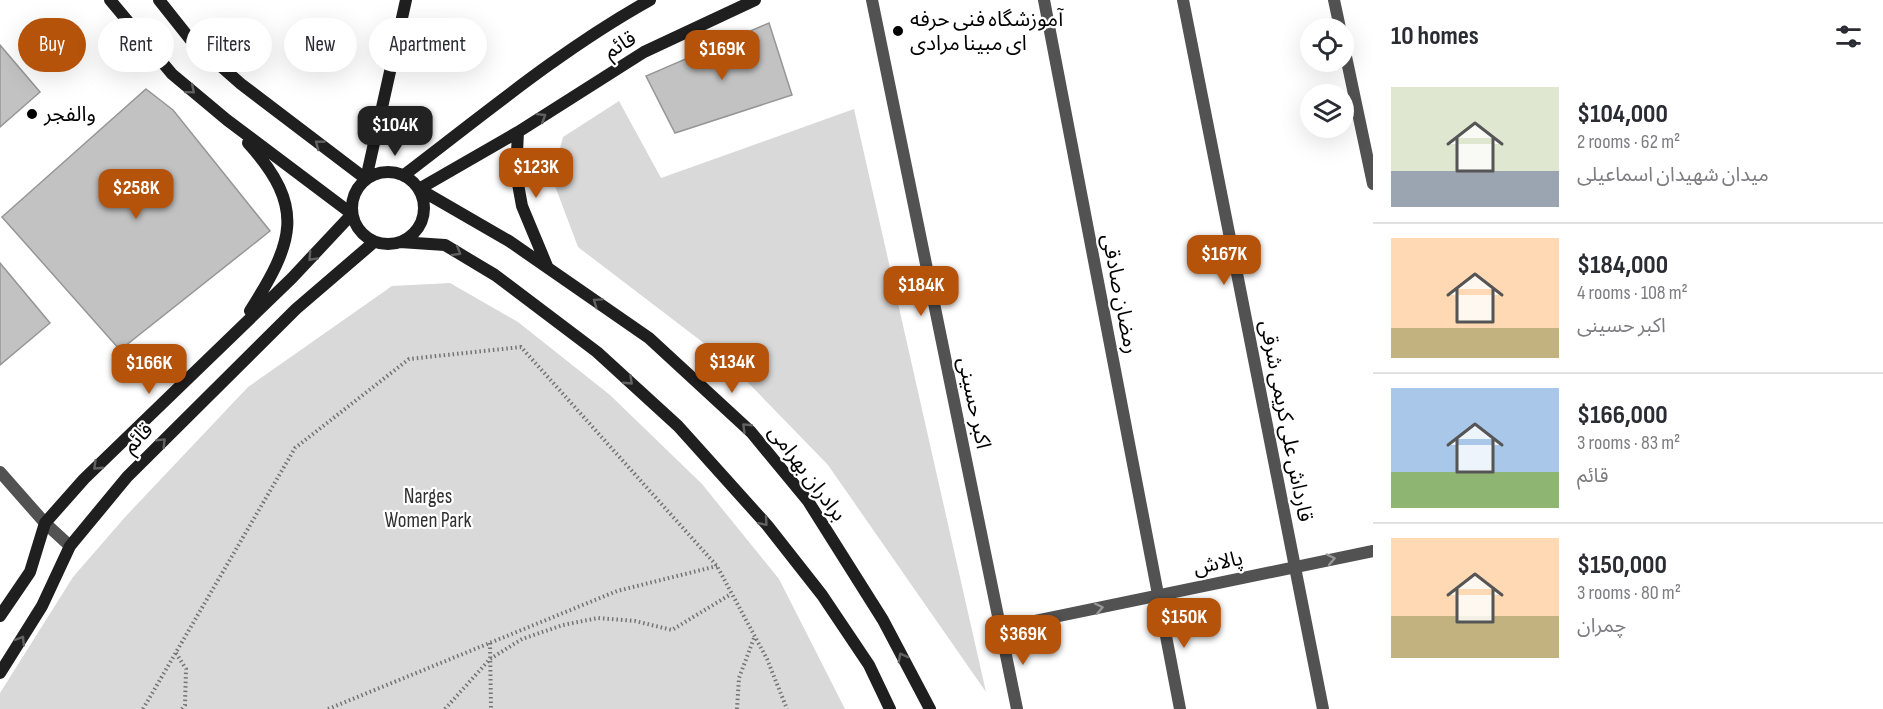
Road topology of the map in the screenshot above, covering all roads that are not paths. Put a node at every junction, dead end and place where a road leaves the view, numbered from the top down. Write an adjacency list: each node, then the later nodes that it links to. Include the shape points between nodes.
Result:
1 (110, 0): 12 (main road, one-way to 12, via 172,74)
2 (159, 0): 15 (main road, one-way to 2, via 241,84 190,39)
3 (406, 0): 15 (main road)
4 (650, 0): 14 (main road, قائم, via 529,81)
5 (755, 0): 13 (main road, قائم, one-way to 5, via 644,52)
6 (872, 0): 30 (street, اکبر حسینی)
7 (1044, 0): 28 (street, رمضان صادقی)
8 (1183, 0): 27 (street, قارداش علی کریمی شرقی)
9 (1334, 0): 10 (street)
10 (1338, 18)
11 (1349, 72): 16 (street)
12 (226, 120): 18 (main road); 22 (main road, via 268,166 287,203 286,244 269,281)
13 (518, 132): 17 (main road, قائم); 21 (main road, via 516,172 522,206)
14 (404, 175): 15 (main road, via 385,172); 17 (main road)
15 (366, 178): 18 (main road, via 354,194)
16 (1373, 184)
17 (419, 189): 20 (main road, via 423,199 422,220 410,237); 21 (main road, برادران بهرامی)
18 (352, 214): 19 (main road, via 363,235); 22 (main road, قائم, one-way to 22)
19 (374, 242): 20 (main road); 25 (main road, قائم, one-way to 19, via 127,477 296,309)
20 (400, 242): 32 (main road, one-way to 32, via 445,245 495,275 597,352 678,426 767,525 822,595 869,665)
21 (547, 267): 33 (main road, برادران بهرامی, one-way to 21, via 883,620 808,501 751,432 649,338)
22 (241, 325): 24 (main road, قائم, one-way to 24, via 84,479)
23 (0, 472): 24 (street)
24 (45, 523): 25 (street); 29 (main road, قائم, via 30,572)
25 (70, 546): 31 (main road, قائم, one-way to 25, via 42,606)
26 (1373, 550): 27 (street, پالاش, one-way to 26)
27 (1294, 567): 28 (street, پالاش); 36 (street, قارداش علی کریمی شرقی)
28 (1158, 595): 30 (street, پالاش, one-way to 28); 35 (street, رمضان صادقی)
29 (0, 616)
30 (1001, 628): 34 (street, اکبر حسینی)
31 (0, 673)
32 (890, 709)
33 (930, 709)
34 (1017, 709)
35 (1180, 709)
36 (1323, 709)

